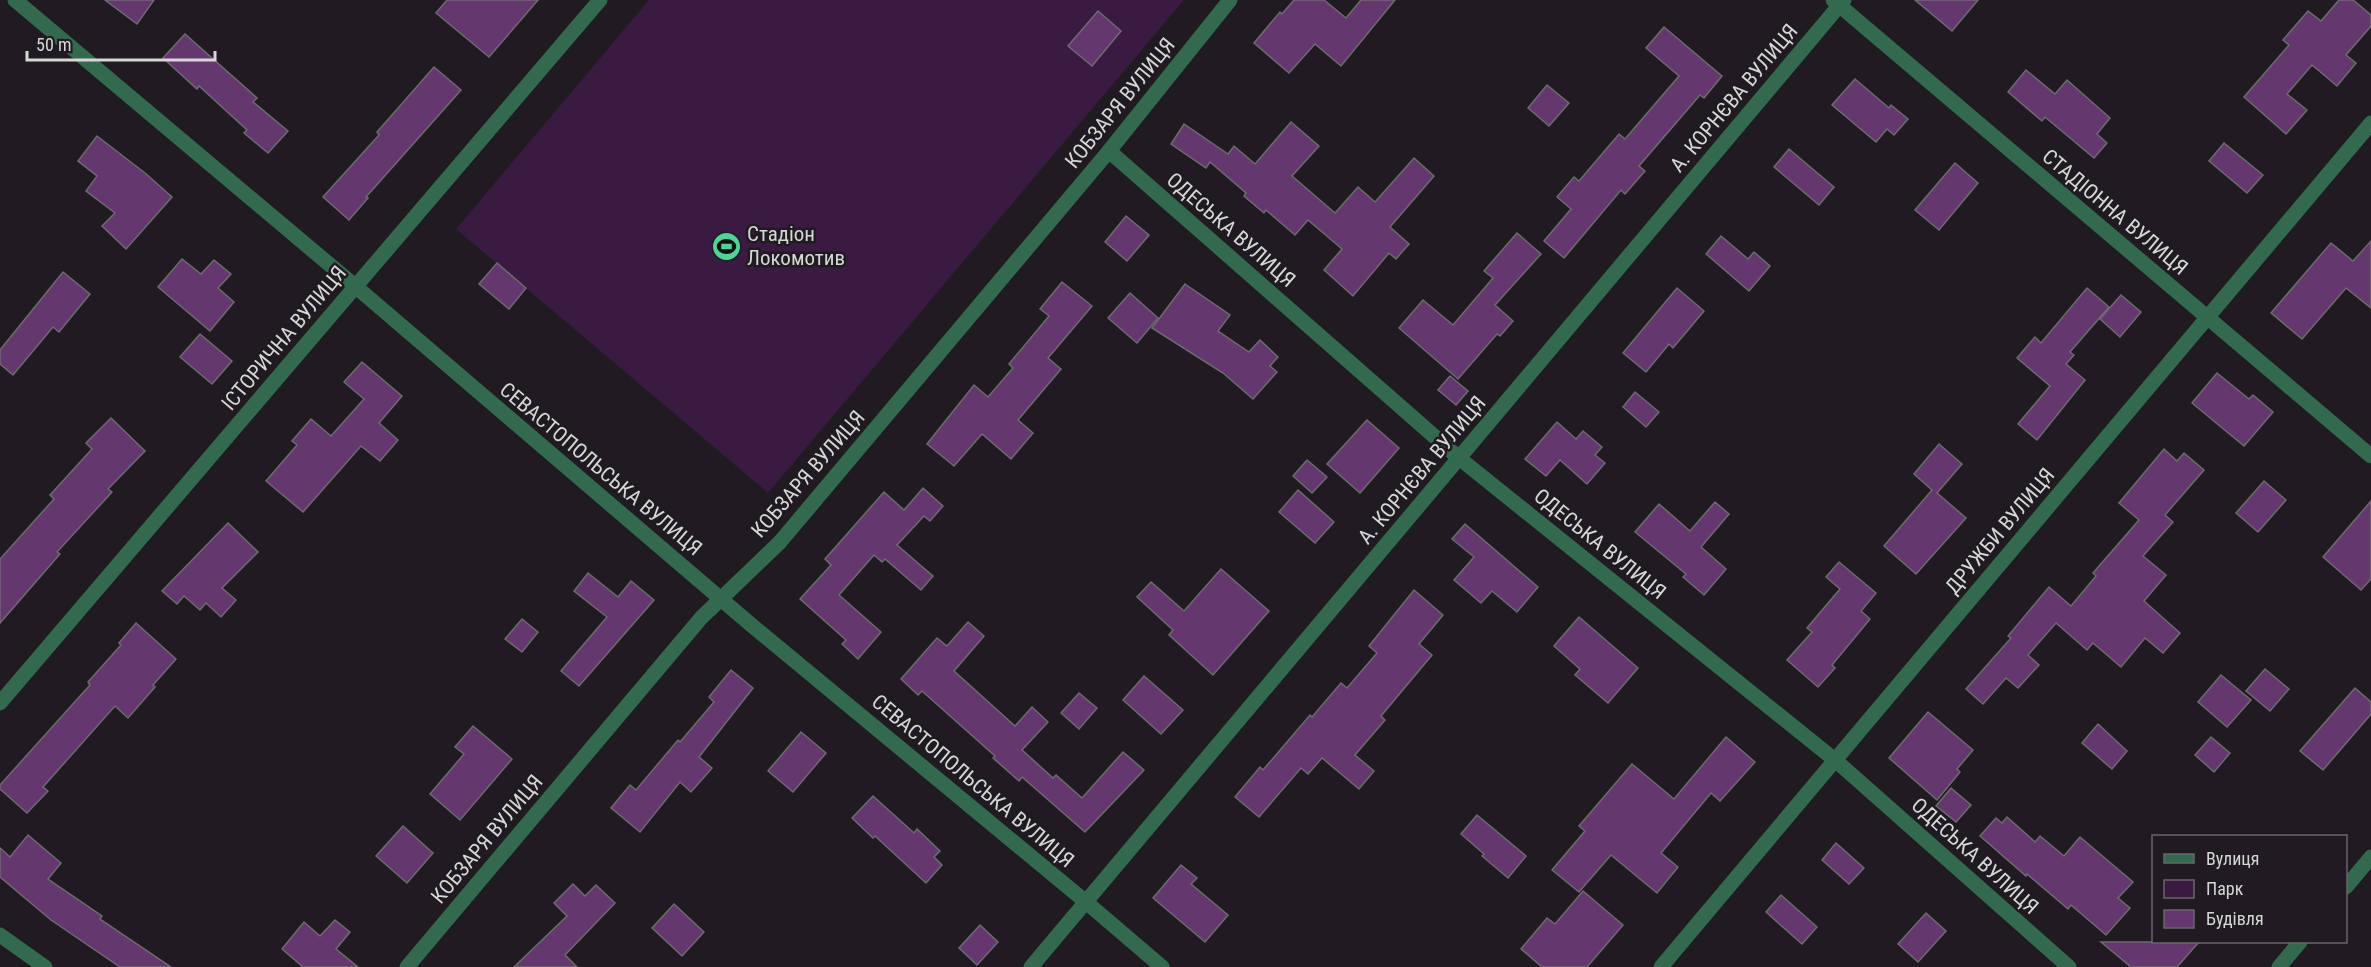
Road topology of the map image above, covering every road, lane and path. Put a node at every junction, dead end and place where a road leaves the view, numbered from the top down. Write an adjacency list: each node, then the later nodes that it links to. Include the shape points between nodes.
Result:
1 (15, 0): 7 (street, СЕВАСТОПОЛЬСЬКА ВУЛИЦЯ)
2 (600, 0): 7 (street, ІСТОРИЧНА ВУЛИЦЯ)
3 (1230, 0): 6 (street, КОБЗАРЯ ВУЛИЦЯ)
4 (1839, 2): 8 (street, СТАДІОННА ВУЛИЦЯ); 10 (street, А. КОРНЄВА ВУЛИЦЯ)
5 (2371, 123): 8 (street, ДРУЖБИ ВУЛИЦЯ)
6 (1109, 151): 10 (street, ОДЕСЬКА ВУЛИЦЯ); 11 (street, КОБЗАРЯ ВУЛИЦЯ, via 780,542)
7 (356, 286): 11 (street, СЕВАСТОПОЛЬСЬКА ВУЛИЦЯ); 12 (street, ІСТОРИЧНА ВУЛИЦЯ)
8 (2207, 318): 9 (street, СТАДІОННА ВУЛИЦЯ); 13 (street, ДРУЖБИ ВУЛИЦЯ)
9 (2371, 456)
10 (1459, 458): 13 (street, ОДЕСЬКА ВУЛИЦЯ); 16 (street, А. КОРНЄВА ВУЛИЦЯ)
11 (720, 598): 16 (street, СЕВАСТОПОЛЬСЬКА ВУЛИЦЯ); 20 (street, КОБЗАРЯ ВУЛИЦЯ)
12 (0, 703)
13 (1835, 760): 23 (street, ДРУЖБИ ВУЛИЦЯ); 24 (street, ОДЕСЬКА ВУЛИЦЯ)
14 (2371, 857): 15 (street)
15 (2347, 886)
16 (1086, 902): 21 (street, А. КОРНЄВА ВУЛИЦЯ); 22 (street, СЕВАСТОПОЛЬСЬКА ВУЛИЦЯ)
17 (0, 935): 19 (street)
18 (2299, 943): 25 (street)
19 (45, 967)
20 (407, 967)
21 (1031, 967)
22 (1162, 967)
23 (1661, 967)
24 (2069, 967)
25 (2279, 967)

